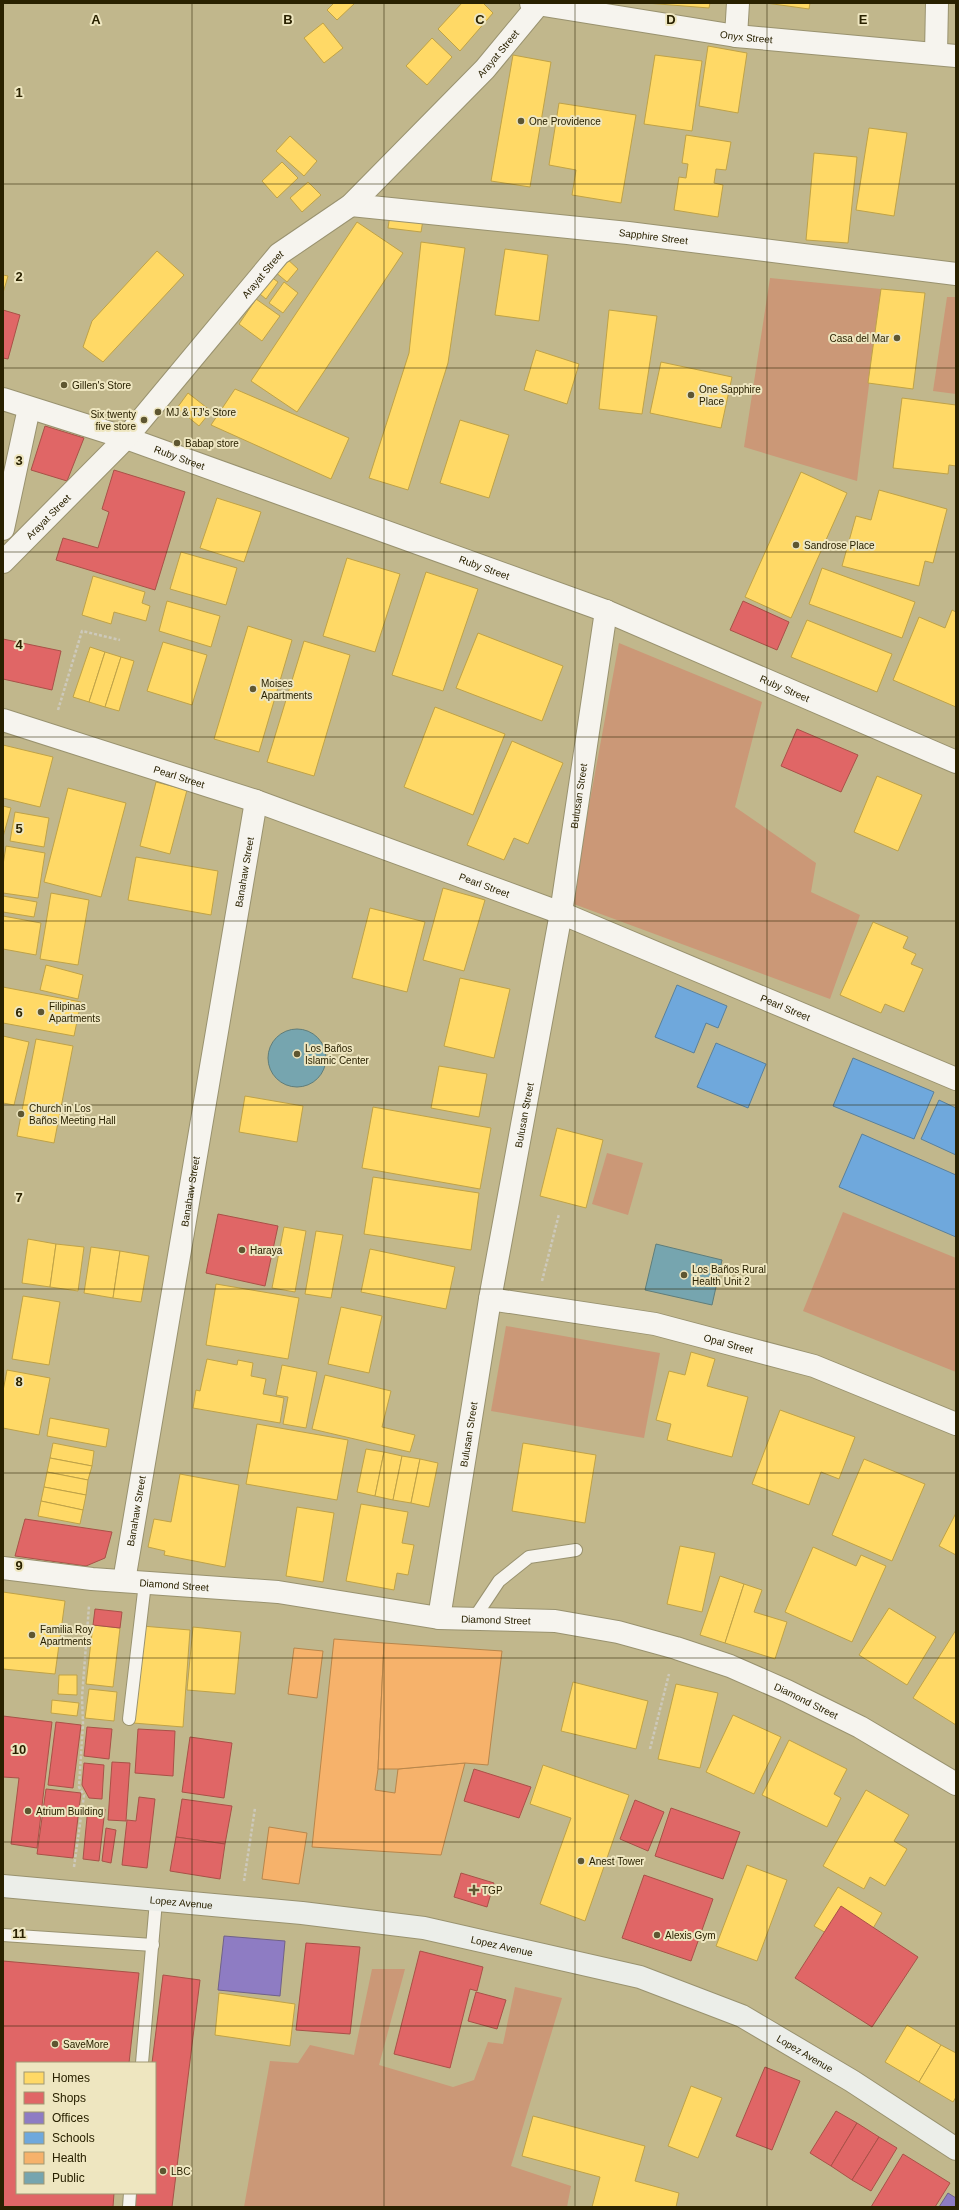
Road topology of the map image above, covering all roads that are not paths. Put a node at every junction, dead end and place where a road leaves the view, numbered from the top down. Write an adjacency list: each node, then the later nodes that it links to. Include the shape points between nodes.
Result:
1 (738, 3): 4 (street)
2 (937, 3): 5 (street)
3 (534, 4): 4 (street, Onyx Street); 6 (street, Arayat Street, via 485,69)
4 (736, 36): 5 (street, Onyx Street)
5 (946, 55)
6 (351, 205): 7 (street, Sapphire Street, via 628,233); 10 (street, Arayat Street, via 279,254)
7 (956, 274)
8 (3, 400): 9 (street, Ruby Street)
9 (29, 408): 10 (street, Ruby Street); 11 (street)
10 (126, 438): 12 (street, Arayat Street); 13 (street, Ruby Street)
11 (3, 529)
12 (3, 562)
13 (606, 611): 15 (street, Ruby Street); 17 (street, Bulusan Street)
14 (3, 720): 16 (street, Pearl Street)
15 (956, 762)
16 (256, 801): 17 (street, Pearl Street); 23 (street, Banahaw Street)
17 (561, 913): 18 (street, Pearl Street); 19 (street, Bulusan Street)
18 (956, 1079)
19 (490, 1299): 20 (street, Opal Street, via 655,1324 814,1366); 24 (street, Bulusan Street)
20 (956, 1424)
21 (576, 1550): 25 (lane, via 529,1557 499,1580)
22 (3, 1568): 23 (street, Diamond Street)
23 (135, 1582): 24 (street, Diamond Street, via 278,1592); 26 (lane)
24 (439, 1618): 25 (street, Diamond Street)
25 (473, 1620): 27 (street, Diamond Street, via 555,1621 618,1632 730,1666 860,1727)
26 (129, 1719)
27 (956, 1784)
28 (3, 1886): 29 (main road, Lopez Avenue)
29 (156, 1901): 31 (lane); 33 (main road, Lopez Avenue, via 240,1907 424,1928 640,1977 742,2016 852,2082)
30 (3, 1935): 31 (lane)
31 (153, 1945): 32 (lane)
32 (142, 2062)
33 (956, 2149)
34 (130, 2194): 35 (lane)
35 (128, 2207)

